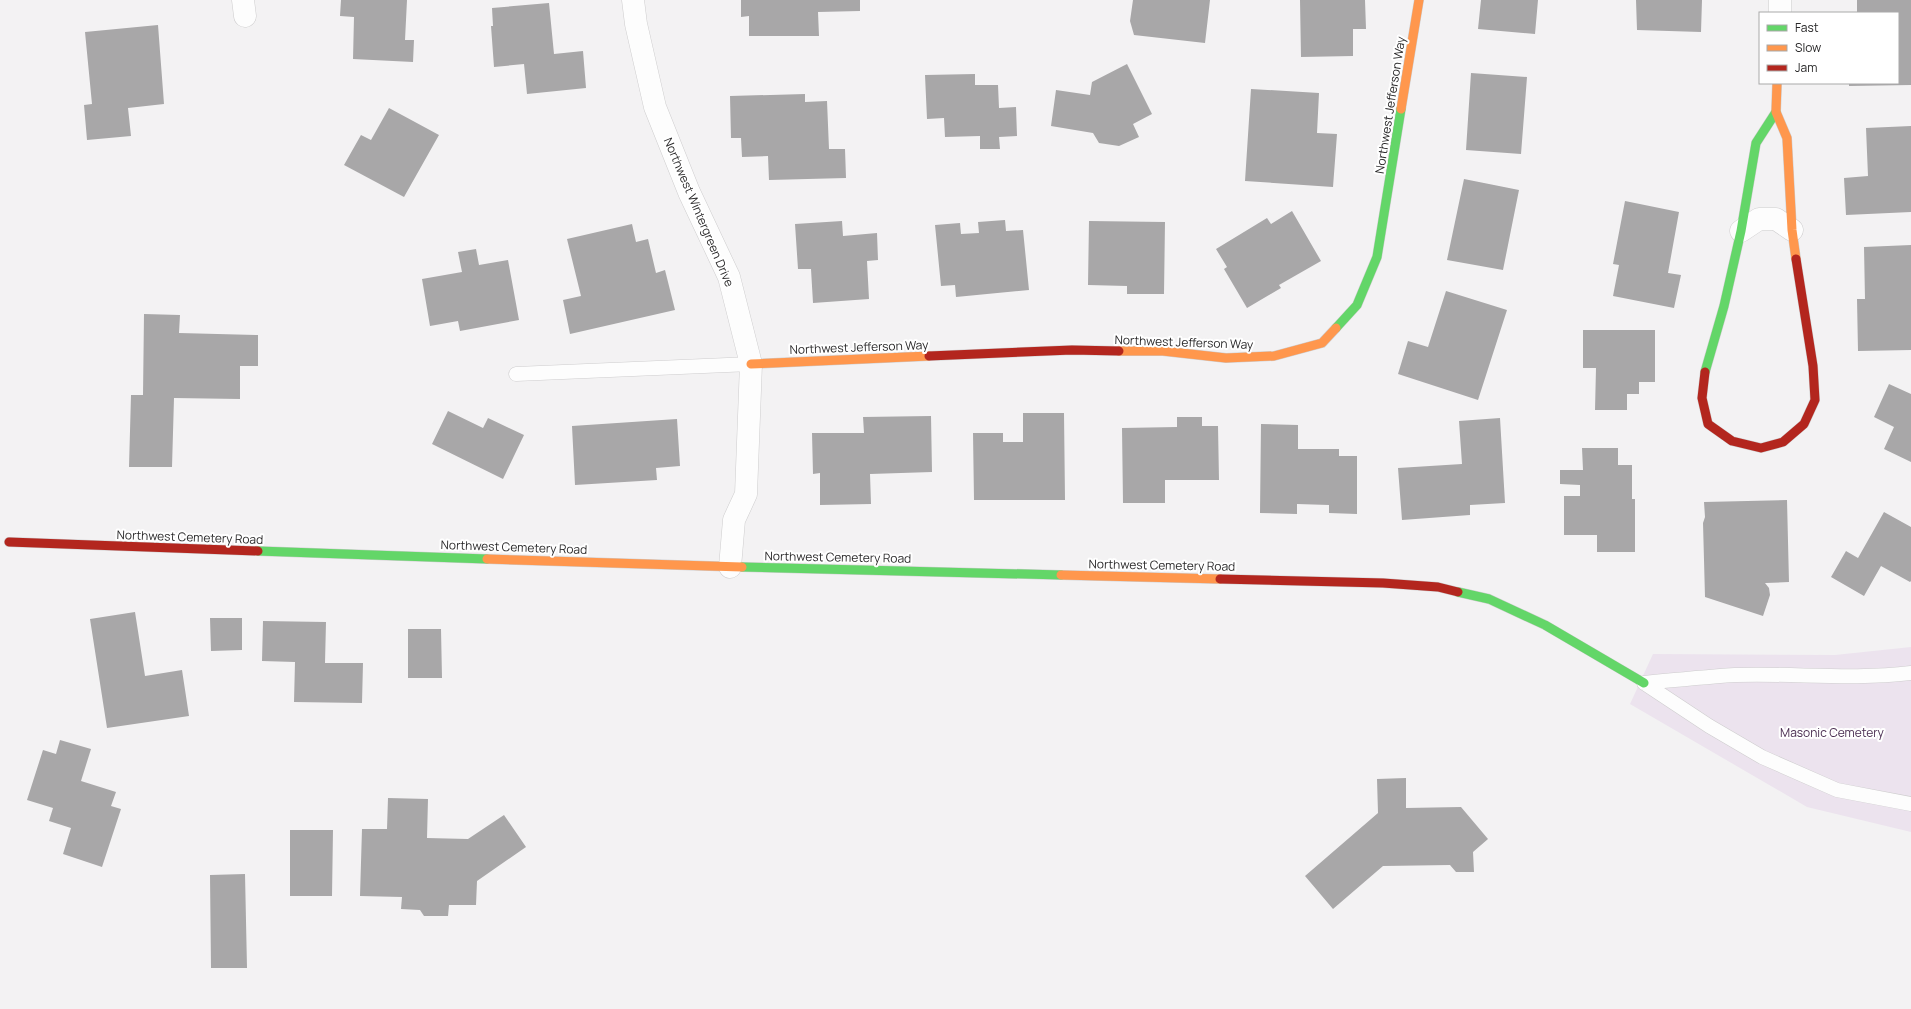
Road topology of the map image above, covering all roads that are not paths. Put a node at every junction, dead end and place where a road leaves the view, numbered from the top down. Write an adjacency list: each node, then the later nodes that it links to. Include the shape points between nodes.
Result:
1 (633, 0): 9 (street, Northwest Wintergreen Drive, via 655,107 689,192 729,277)
2 (1419, 0): 9 (street, Northwest Jefferson Way, via 1377,257 1357,306 1322,342 1274,356 1226,358 1163,350 1072,350)
3 (1780, 0): 4 (street)
4 (1780, 12)
5 (1777, 84): 6 (street)
6 (1776, 112): 7 (street, via 1787,138); 8 (street, via 1756,143)
7 (1792, 230): 8 (street, via 1776,219 1759,219); 8 (street, via 1816,400 1804,424 1783,442 1761,448 1732,442 1708,424 1702,398 1705,369 1724,306)
8 (1741, 231)
9 (751, 364): 10 (lane); 12 (street, Northwest Wintergreen Drive, via 746,494 734,520)
10 (516, 374)
11 (8, 542): 12 (street, Northwest Cemetery Road)
12 (730, 567): 14 (street, Northwest Cemetery Road, via 1279,580 1438,587 1489,599 1545,625)
13 (1911, 673): 14 (lane, via 1836,677 1736,675)
14 (1644, 683): 15 (lane, via 1709,726 1769,760 1837,790)
15 (1911, 804)

